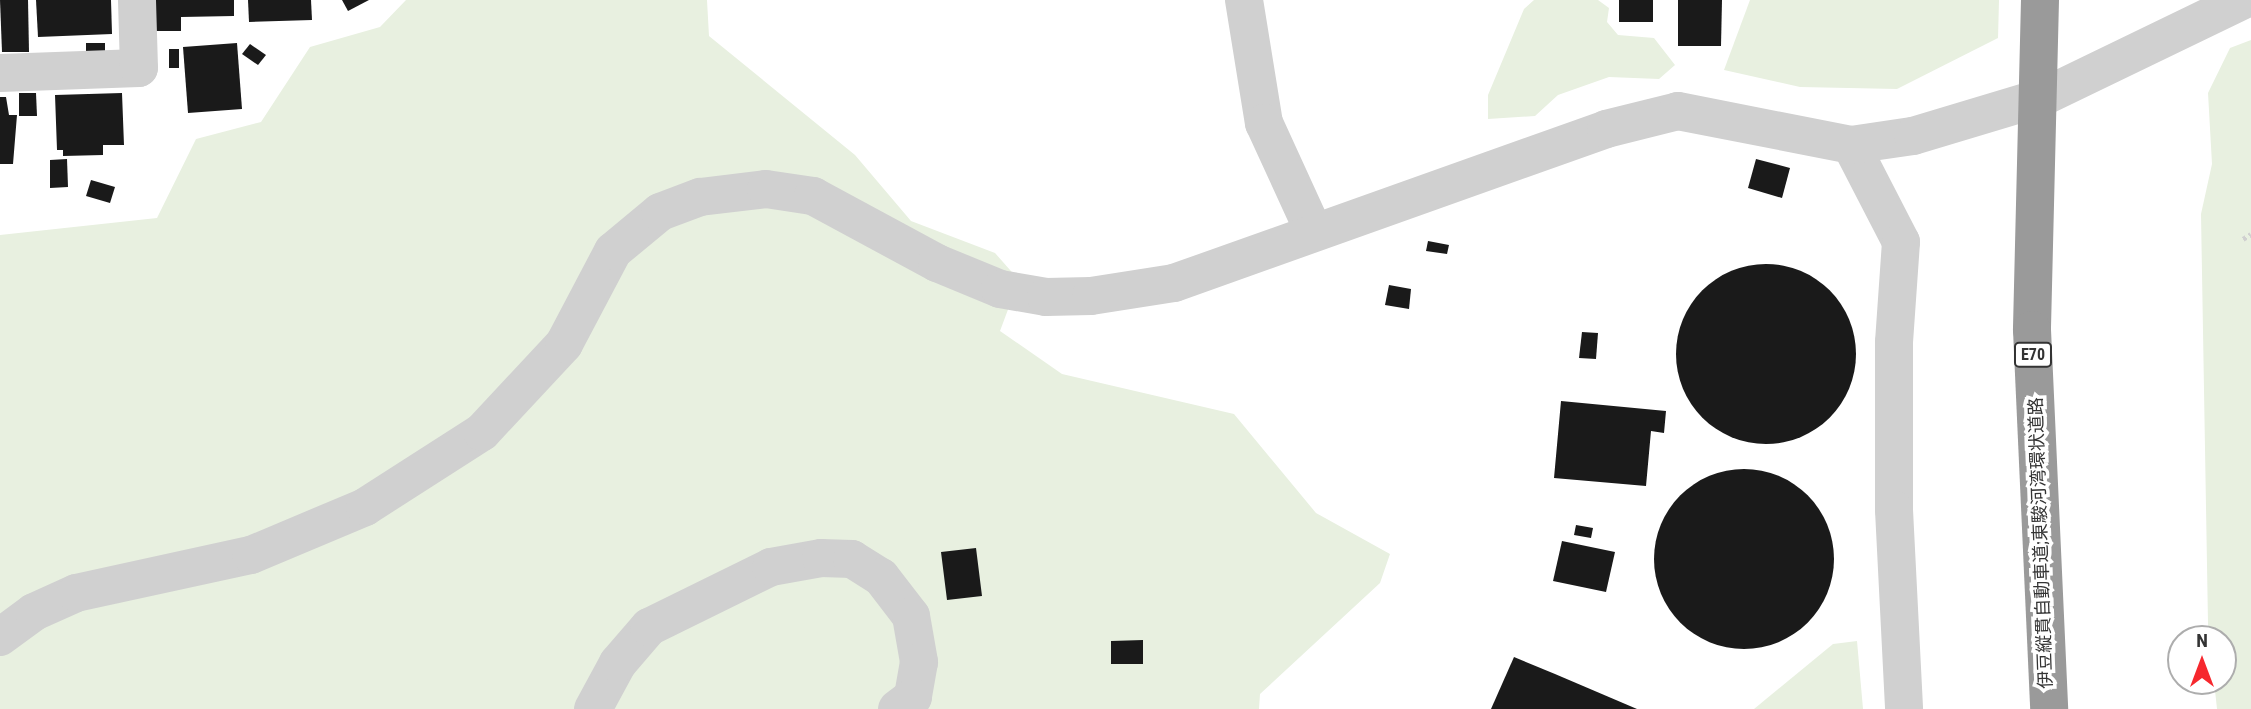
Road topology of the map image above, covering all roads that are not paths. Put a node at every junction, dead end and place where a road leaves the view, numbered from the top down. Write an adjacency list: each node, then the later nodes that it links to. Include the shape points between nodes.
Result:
1 (137, 0): 5 (street, via 139,68)
2 (1244, 0): 7 (street, via 1264,122)
3 (2040, 0): 12 (highway, 伊豆縦貫自動車道;東駿河湾環状道路 / E70, via 2032,330)
4 (2244, 0): 6 (street, via 2043,97 1913,136)
5 (0, 73)
6 (1851, 145): 7 (street, via 1732,118 1678,111 1606,130); 11 (street, via 1901,242 1894,342 1894,510)
7 (1314, 232): 8 (street, via 1174,283 1091,296 1045,297 1000,289 937,263 813,195 766,189 700,197 660,212 613,251 564,344 482,432 365,507 251,555 76,593 34,612)
8 (0, 637)
9 (593, 709): 10 (street, via 618,663 649,627 771,567 821,558 852,559 862,565 881,578 911,616 919,662 914,697)
10 (897, 709)
11 (1904, 709)
12 (2049, 709)

